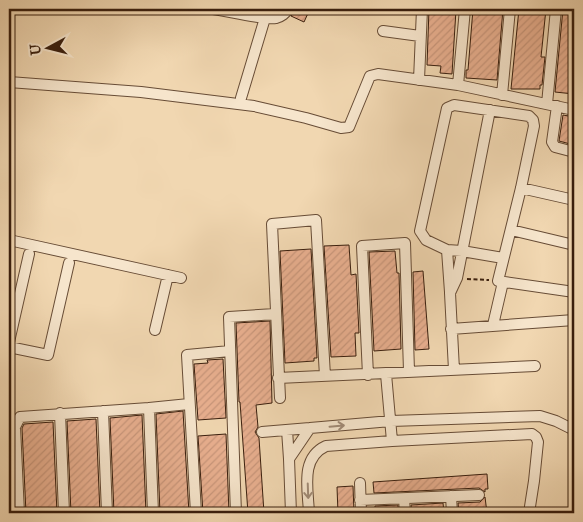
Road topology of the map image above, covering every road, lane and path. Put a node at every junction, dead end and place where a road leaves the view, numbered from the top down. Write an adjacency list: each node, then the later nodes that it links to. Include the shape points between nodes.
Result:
1 (214, 9): 7 (street)
2 (288, 9): 7 (street, via 277,18)
3 (422, 9): 9 (street)
4 (465, 9): 12 (street)
5 (510, 9): 13 (street)
6 (556, 9): 15 (street)
7 (265, 18): 14 (street)
8 (383, 31): 9 (street)
9 (420, 36): 10 (street)
10 (419, 80): 11 (street, via 378,74 370,76 349,127 341,128 254,106 141,92); 12 (street)
11 (9, 82)
12 (458, 85): 13 (street)
13 (502, 94): 15 (street)
14 (241, 98)
15 (552, 105): 17 (street); 18 (street, via 552,142)
16 (490, 110): 19 (street, via 529,116 533,120); 24 (street, via 454,105 447,108 420,231 426,240); 25 (street)
17 (574, 110)
18 (574, 152)
19 (521, 188): 20 (street); 21 (street)
20 (574, 200)
21 (511, 230): 23 (street); 27 (street)
22 (9, 240): 29 (street)
23 (574, 245)
24 (446, 250): 25 (street); 34 (street)
25 (462, 251): 27 (street); 31 (street)
26 (28, 254): 40 (street)
27 (503, 258): 32 (street)
28 (69, 263): 41 (street, via 48,355)
29 (168, 275): 30 (street); 39 (street)
30 (181, 278)
31 (457, 278): 32 (path); 34 (street)
32 (501, 281): 33 (street); 37 (street)
33 (574, 292)
34 (450, 293): 38 (street)
35 (276, 314): 42 (street, via 229,317); 48 (street, via 272,224 316,220); 49 (street)
36 (574, 320): 37 (street)
37 (493, 324): 38 (street)
38 (451, 329): 44 (street)
39 (155, 330)
40 (9, 342)
41 (9, 348)
42 (230, 351): 51 (street, via 187,355); 72 (street)
43 (535, 366): 44 (street)
44 (454, 370): 45 (street)
45 (409, 371): 46 (street); 47 (street, via 404,243 362,246)
46 (386, 374): 47 (street); 55 (street)
47 (368, 375): 48 (street)
48 (325, 376): 49 (street)
49 (278, 378): 50 (street)
50 (280, 398)
51 (189, 404): 52 (street); 71 (street)
52 (149, 408): 53 (street); 70 (street)
53 (103, 411): 54 (street); 69 (street)
54 (60, 413): 67 (street, via 24,416 17,420); 68 (street)
55 (391, 423): 56 (street, one-way to 55); 58 (street, via 540,416); 60 (street)
56 (310, 428): 57 (street); 61 (street)
57 (287, 430): 59 (street); 61 (street)
58 (574, 430)
59 (262, 432)
60 (392, 438): 74 (street, one-way to 74, via 319,449 308,467); 78 (street, via 532,434 538,442)
61 (289, 459): 73 (street)
62 (360, 483): 66 (street)
63 (479, 495): 64 (street)
64 (451, 496): 65 (street); 77 (street)
65 (404, 499): 66 (street); 76 (street)
66 (360, 500): 75 (street)
67 (16, 512)
68 (64, 513)
69 (107, 513)
70 (153, 513)
71 (196, 513)
72 (236, 513)
73 (291, 513)
74 (309, 513)
75 (361, 513)
76 (405, 513)
77 (452, 513)
78 (529, 513)

